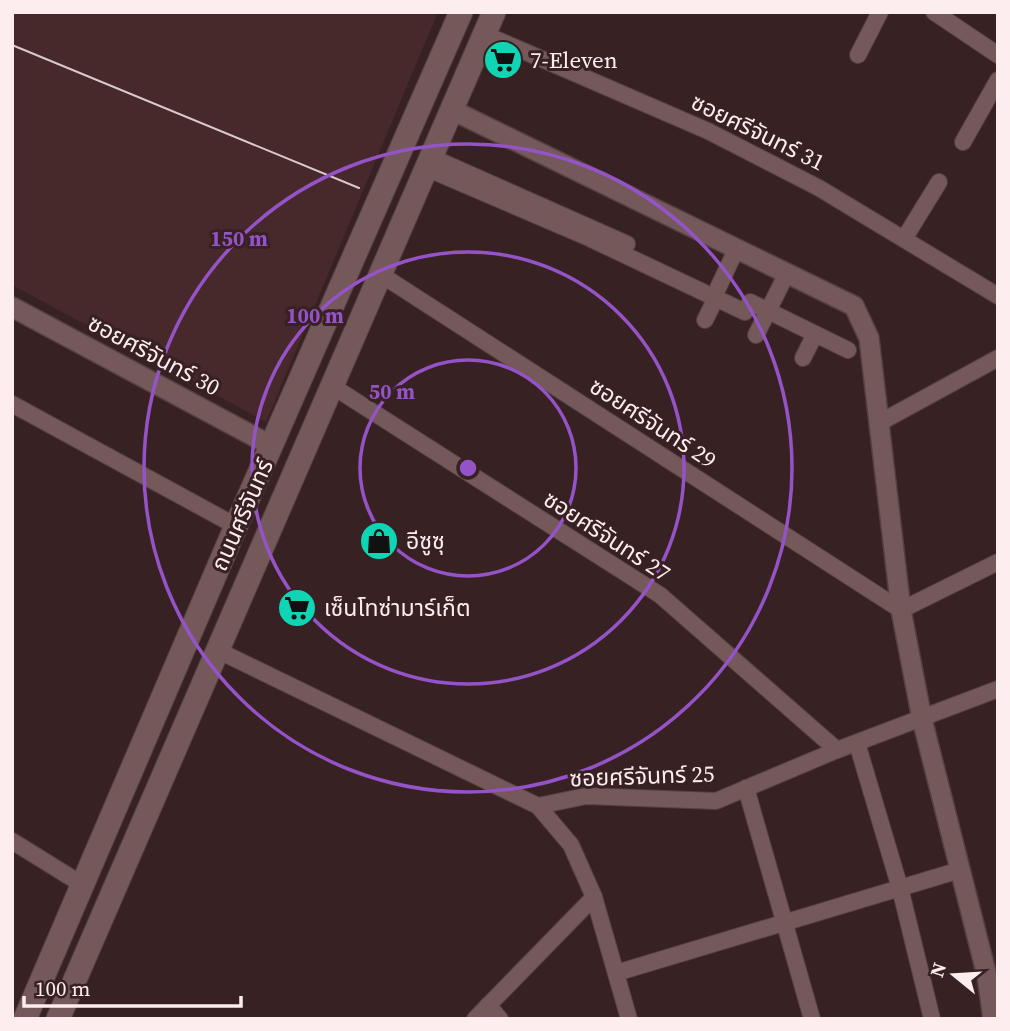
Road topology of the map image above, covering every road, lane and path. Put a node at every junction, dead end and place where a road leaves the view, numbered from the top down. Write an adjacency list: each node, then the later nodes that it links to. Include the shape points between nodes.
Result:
1 (461, 12): 31 (main road, ถนนศรีจันทร์)
2 (494, 12): 5 (main road, ถนนศรีจันทร์)
3 (880, 12): 6 (street)
4 (934, 12): 7 (street)
5 (484, 34): 9 (main road, ถนนศรีจันทร์); 13 (street, ซอยศรีจันทร์ 31, via 708,131 819,188)
6 (858, 55)
7 (998, 55)
8 (998, 80): 10 (street)
9 (452, 110): 11 (main road, ถนนศรีจันทร์); 30 (street, via 854,306 869,338)
10 (963, 142)
11 (429, 162): 15 (main road, ถนนศรีจันทร์); 17 (street, via 594,228)
12 (940, 182): 13 (street)
13 (904, 239): 18 (street, ซอยศรีจันทร์ 31)
14 (733, 256): 17 (street)
15 (380, 274): 28 (main road, ถนนศรีจันทร์); 35 (street, ซอยศรีจันทร์ 29)
16 (783, 281): 21 (street)
17 (717, 293): 19 (street); 21 (street, via 746,312 750,302); 22 (street)
18 (998, 296)
19 (740, 299)
20 (12, 307): 31 (street, ซอยศรีจันทร์ 30)
21 (768, 311): 23 (street); 24 (street)
22 (705, 320)
23 (815, 334): 25 (street); 26 (street)
24 (756, 335)
25 (848, 350)
26 (803, 358)
27 (998, 358): 30 (street)
28 (332, 386): 33 (main road, ถนนศรีจันทร์); 40 (street, ซอยศรีจันทร์ 27, via 660,595)
29 (12, 404): 32 (street)
30 (879, 423): 35 (street)
31 (272, 446): 32 (main road, ถนนศรีจันทร์)
32 (236, 526): 33 (main road); 45 (main road, ถนนศรีจันทร์)
33 (263, 541): 36 (main road, ถนนศรีจันทร์)
34 (998, 562): 35 (street)
35 (901, 610): 38 (street)
36 (219, 650): 42 (street); 52 (main road, ถนนศรีจันทร์)
37 (998, 689): 38 (street, ซอยศรีจันทร์ 25)
38 (922, 719): 39 (street, ซอยศรีจันทร์ 25); 44 (street)
39 (857, 743): 40 (street, ซอยศรีจันทร์ 25); 46 (street)
40 (838, 750): 41 (street, ซอยศรีจันทร์ 25)
41 (746, 788): 42 (street, ซอยศรีจันทร์ 25, via 716,801 586,796); 48 (street)
42 (538, 806): 47 (street, via 571,845)
43 (12, 841): 45 (street)
44 (960, 870): 46 (street); 58 (street)
45 (83, 885): 51 (main road, ถนนศรีจันทร์)
46 (900, 888): 48 (street); 57 (street)
47 (594, 897): 49 (street); 50 (street)
48 (786, 922): 49 (street); 56 (street)
49 (616, 973): 55 (street)
50 (488, 1005): 53 (street); 54 (street)
51 (25, 1019)
52 (58, 1019)
53 (475, 1019)
54 (500, 1019)
55 (629, 1019)
56 (813, 1019)
57 (932, 1019)
58 (993, 1019)

